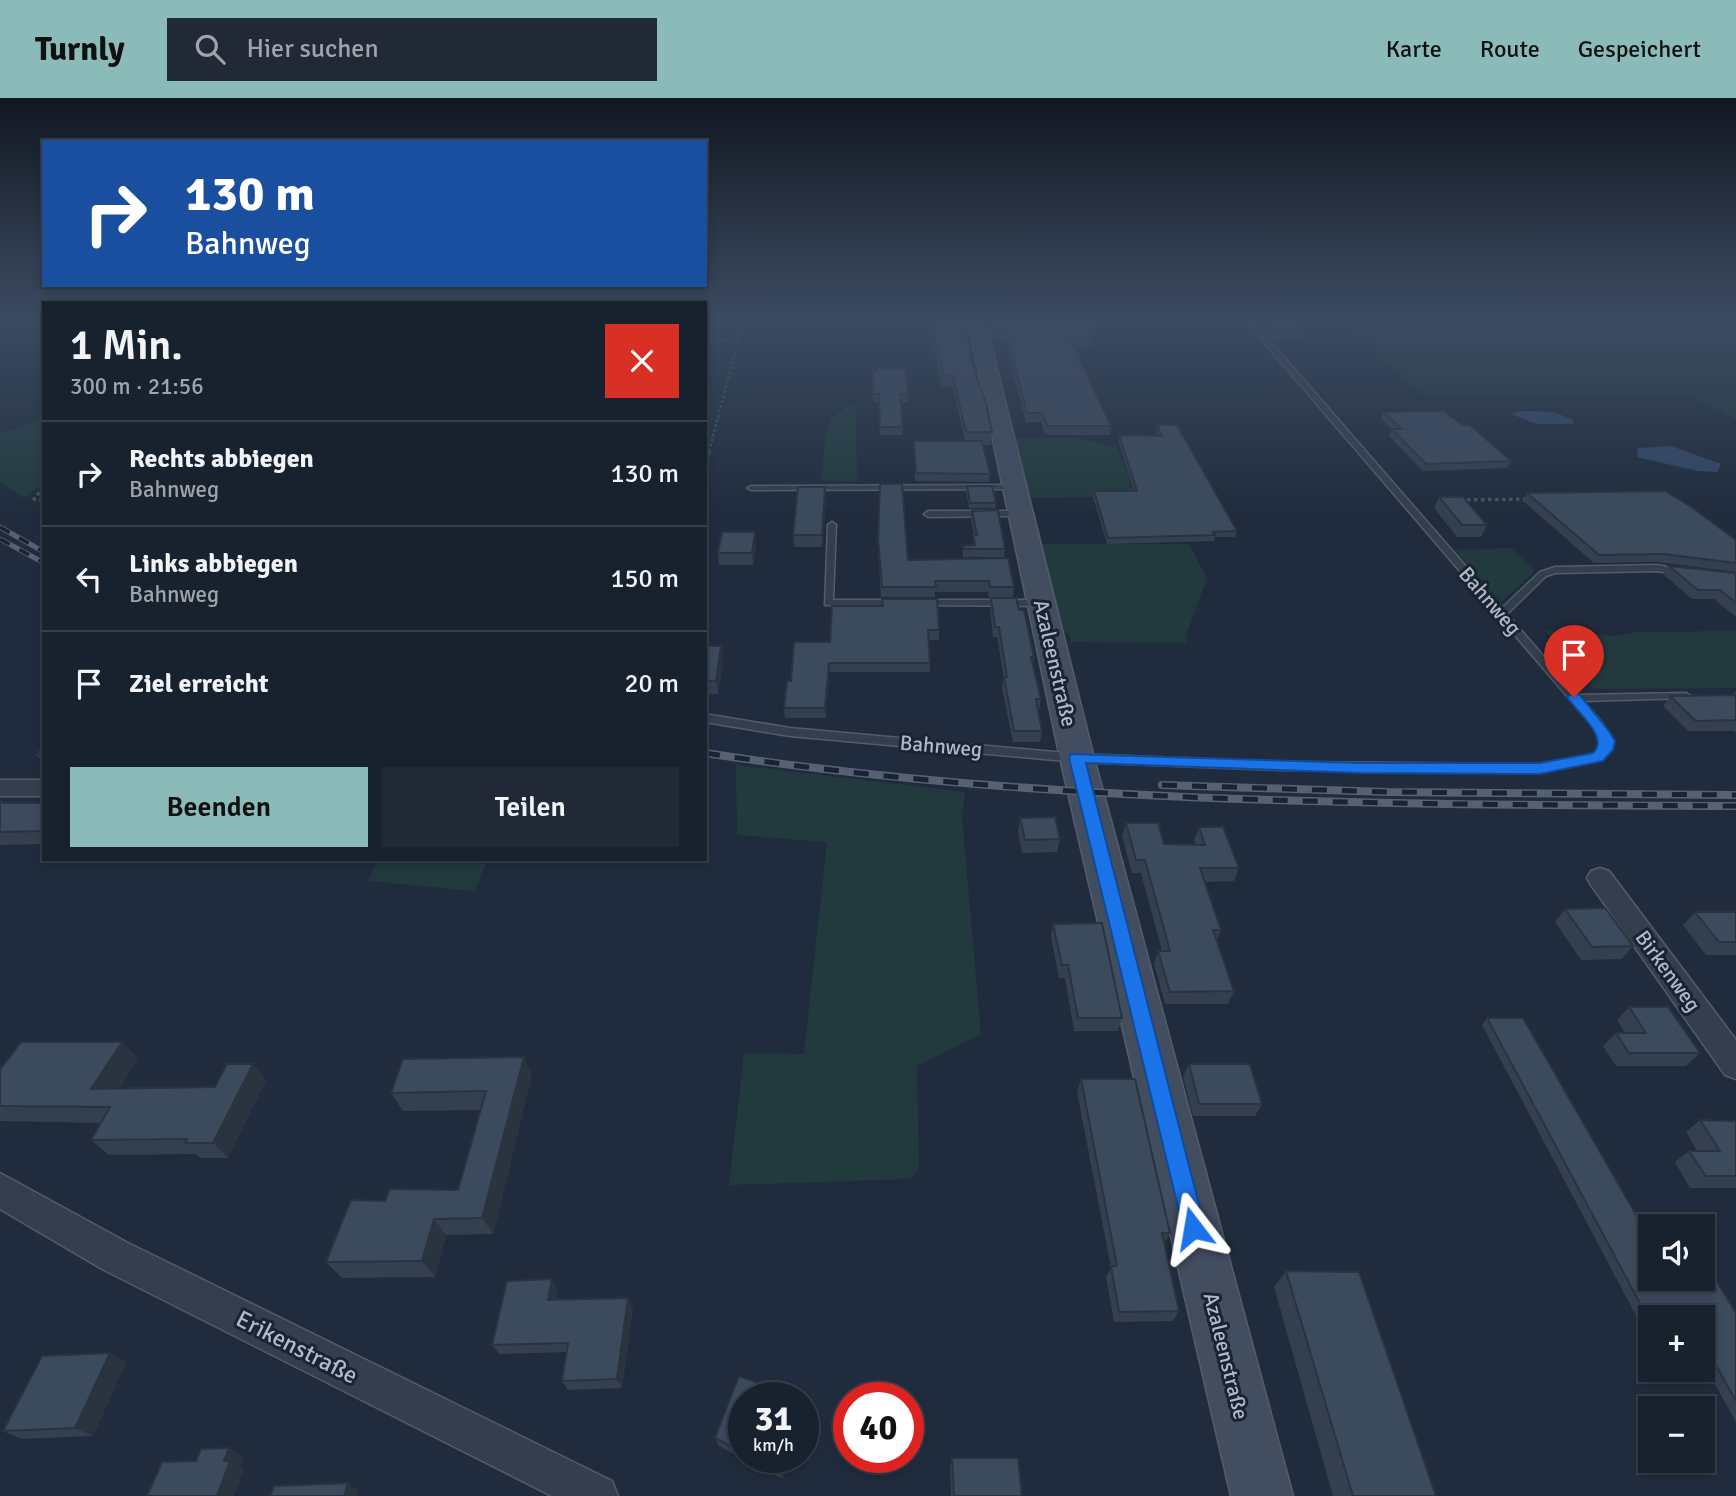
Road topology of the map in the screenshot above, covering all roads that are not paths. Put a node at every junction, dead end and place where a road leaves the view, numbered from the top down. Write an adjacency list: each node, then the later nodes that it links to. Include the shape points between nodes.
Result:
1 (994, 382): 4 (street, Azaleenstraße)
2 (1299, 382): 9 (lane, Bahnweg)
3 (751, 488): 4 (lane)
4 (1019, 500): 5 (lane); 8 (street, Azaleenstraße, via 1027,563)
5 (928, 514)
6 (832, 525): 8 (lane, via 828,603)
7 (1697, 574): 9 (lane, via 1657,568 1555,570 1543,574)
8 (1042, 603): 13 (street, Azaleenstraße)
9 (1501, 614): 11 (lane, Bahnweg)
10 (1700, 695): 11 (lane)
11 (1575, 698): 13 (lane, Bahnweg, via 1607,741 1606,750 1597,757 1540,768 1361,768)
12 (707, 718): 13 (lane, Bahnweg, via 790,732)
13 (1077, 758): 20 (street, Azaleenstraße)
14 (0, 788): 15 (street)
15 (42, 788)
16 (1600, 877): 17 (street, Birkenweg)
17 (1736, 1065)
18 (0, 1190): 19 (street, Erikenstraße, via 115,1256)
19 (597, 1496)
20 (1262, 1496)

